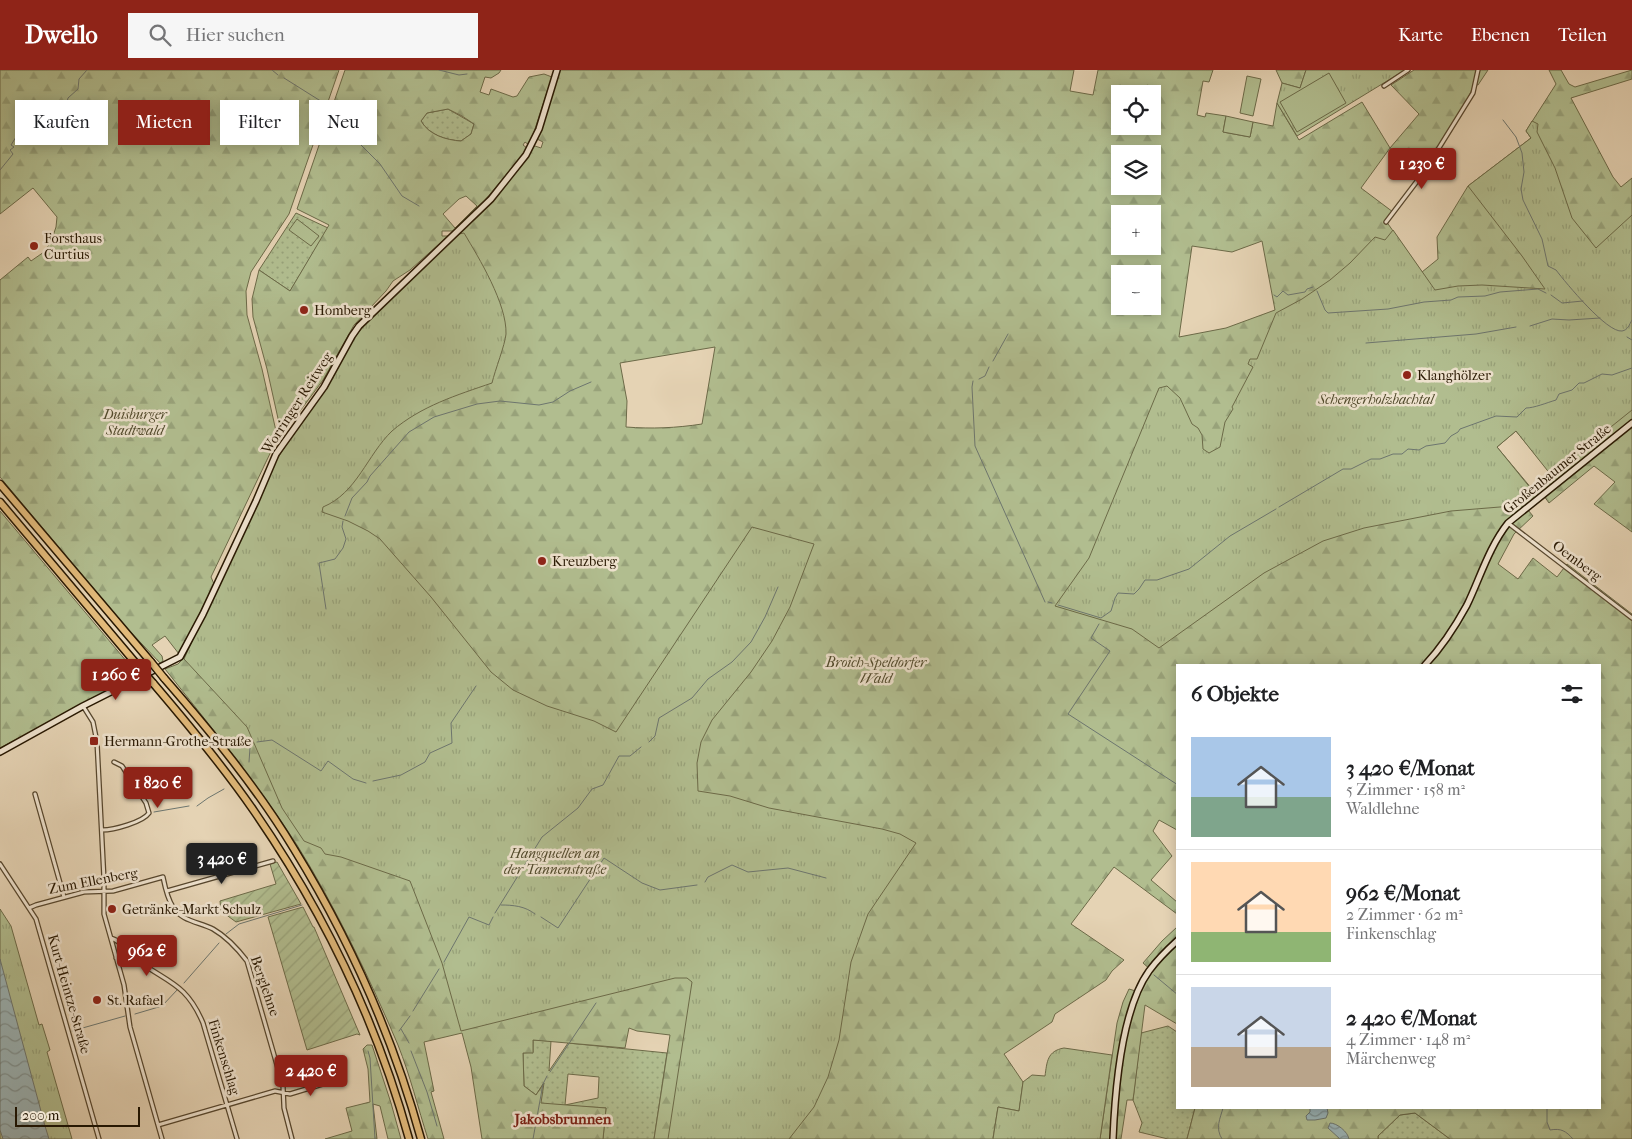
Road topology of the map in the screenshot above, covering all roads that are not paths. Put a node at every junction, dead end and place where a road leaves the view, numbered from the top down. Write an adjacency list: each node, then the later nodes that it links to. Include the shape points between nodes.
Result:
1 (557, 70): 12 (street, Worringer Reitweg, via 539,129 526,155 491,199 359,326 324,387 276,454 180,657)
2 (1408, 70): 4 (street)
3 (1478, 70): 5 (street, via 1473,93 1424,172)
4 (1384, 86)
5 (1386, 222)
6 (1632, 423): 9 (street, Großenbaumer Straße)
7 (0, 484): 37 (highway, bridge, via 231,758 294,849 340,929 378,1012)
8 (0, 502): 36 (highway, bridge, via 221,766 282,853 346,970 384,1060)
9 (1508, 522): 10 (street, Oemberg); 11 (street, Großenbaumer Straße, via 1455,626)
10 (1632, 618)
11 (1426, 664)
12 (83, 706): 13 (street); 16 (street, via 93,722 96,735)
13 (0, 752)
14 (114, 762): 16 (street, via 122,766 149,813 144,819)
15 (35, 794): 22 (street)
16 (102, 830): 20 (street)
17 (273, 861): 21 (street)
18 (0, 864): 23 (street, Kurt-Heintze-Straße)
19 (162, 877): 20 (street, Zum Ellenberg); 21 (street, Berglehne)
20 (104, 891): 22 (street, Zum Ellenberg); 24 (street, via 104,914)
21 (166, 891): 29 (street, Berglehne, via 177,912 225,937 247,961)
22 (64, 897): 23 (street, Zum Ellenberg)
23 (29, 908): 32 (street, Kurt-Heintze-Straße, via 36,919)
24 (111, 938): 26 (street, Finkenschlag); 27 (street)
25 (1176, 942): 38 (street, via 1148,972 1131,1008 1123,1041)
26 (129, 953): 27 (street); 30 (street, Finkenschlag, via 179,987 197,1008)
27 (116, 958): 31 (street, via 130,1027)
28 (331, 1078): 29 (street, via 323,1084)
29 (284, 1093): 30 (street, via 275,1091); 35 (street, Berglehne, via 284,1108)
30 (227, 1105): 31 (street); 34 (street, Finkenschlag)
31 (158, 1125): 33 (street)
32 (99, 1139)
33 (162, 1139)
34 (237, 1139)
35 (292, 1139)
36 (409, 1139)
37 (422, 1139)
38 (1113, 1139)

